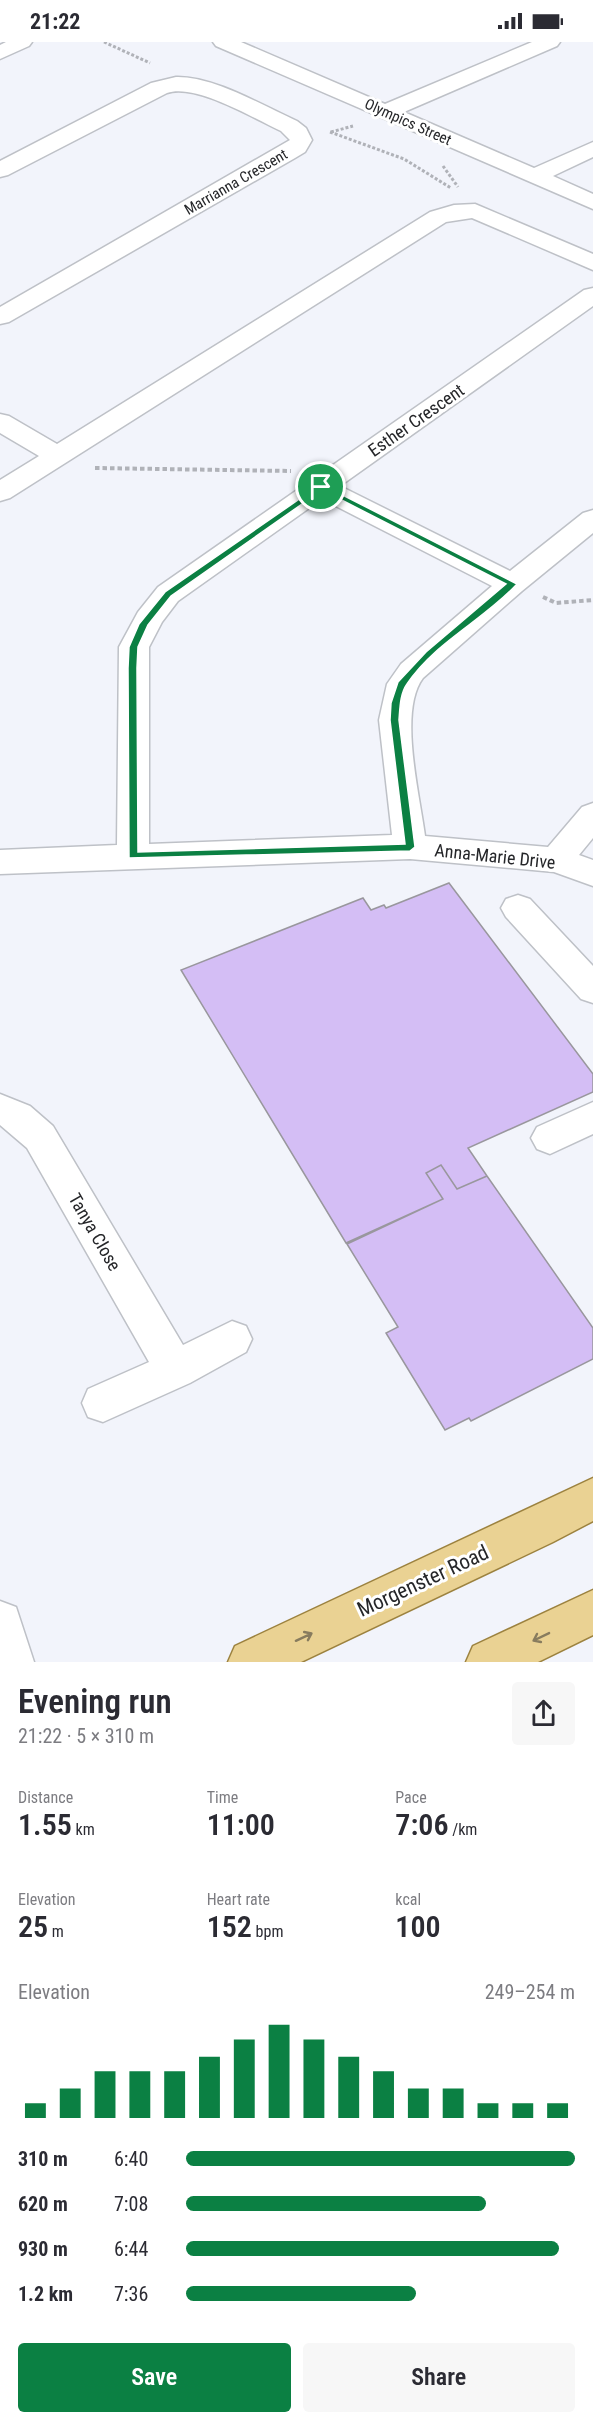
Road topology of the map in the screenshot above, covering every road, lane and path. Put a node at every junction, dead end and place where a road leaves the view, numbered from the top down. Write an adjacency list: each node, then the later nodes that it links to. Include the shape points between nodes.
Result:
1 (22, 42): 6 (street)
2 (104, 42): 8 (path, via 182,77)
3 (223, 42): 7 (street, Olympics Street)
4 (279, 42): 7 (street)
5 (550, 42): 9 (street)
6 (0, 53)
7 (248, 54): 9 (street, Olympics Street)
8 (186, 83): 11 (street, Marrianna Crescent, via 289,126); 14 (street, Marrianna Crescent, via 159,88)
9 (386, 112): 10 (path, via 376,120); 12 (street, Olympics Street)
10 (330, 132): 11 (path); 17 (path, via 404,159 437,177)
11 (302, 140): 20 (street, Marrianna Crescent, via 287,153)
12 (450, 140): 15 (street, Olympics Street); 17 (path, via 433,150)
13 (593, 149): 15 (street)
14 (0, 170)
15 (534, 177): 16 (street, Olympics Street)
16 (593, 202)
17 (460, 205): 18 (street); 22 (street)
18 (593, 263)
19 (593, 295): 23 (street, Esther Crescent)
20 (0, 317)
21 (0, 422): 22 (street)
22 (58, 456): 23 (path, via 79,467 299,471); 24 (street)
23 (321, 487): 26 (street); 30 (street, Esther Crescent, via 168,594 144,624 134,647 132,668)
24 (0, 492)
25 (593, 519): 26 (street)
26 (512, 584): 27 (path, via 556,603); 29 (street, via 429,654 402,684 394,720)
27 (593, 600)
28 (593, 815): 31 (street)
29 (410, 847): 30 (street, Anna-Marie Drive); 31 (street, Anna-Marie Drive)
30 (133, 856): 32 (street, Anna-Marie Drive)
31 (556, 860): 33 (street, Anna-Marie Drive)
32 (0, 862)
33 (593, 873)
34 (518, 908): 35 (street)
35 (593, 989)
36 (0, 1109): 40 (street, Tanya Close, via 27,1123 40,1137)
37 (593, 1117): 38 (street)
38 (550, 1138)
39 (232, 1339): 40 (street)
40 (176, 1370): 41 (street)
41 (104, 1403)
42 (593, 1499): 46 (main road, Morgenster Road, one-way to 42)
43 (593, 1612): 47 (main road, one-way to 47)
44 (0, 1623): 45 (street)
45 (11, 1662)
46 (251, 1662)
47 (489, 1662)

